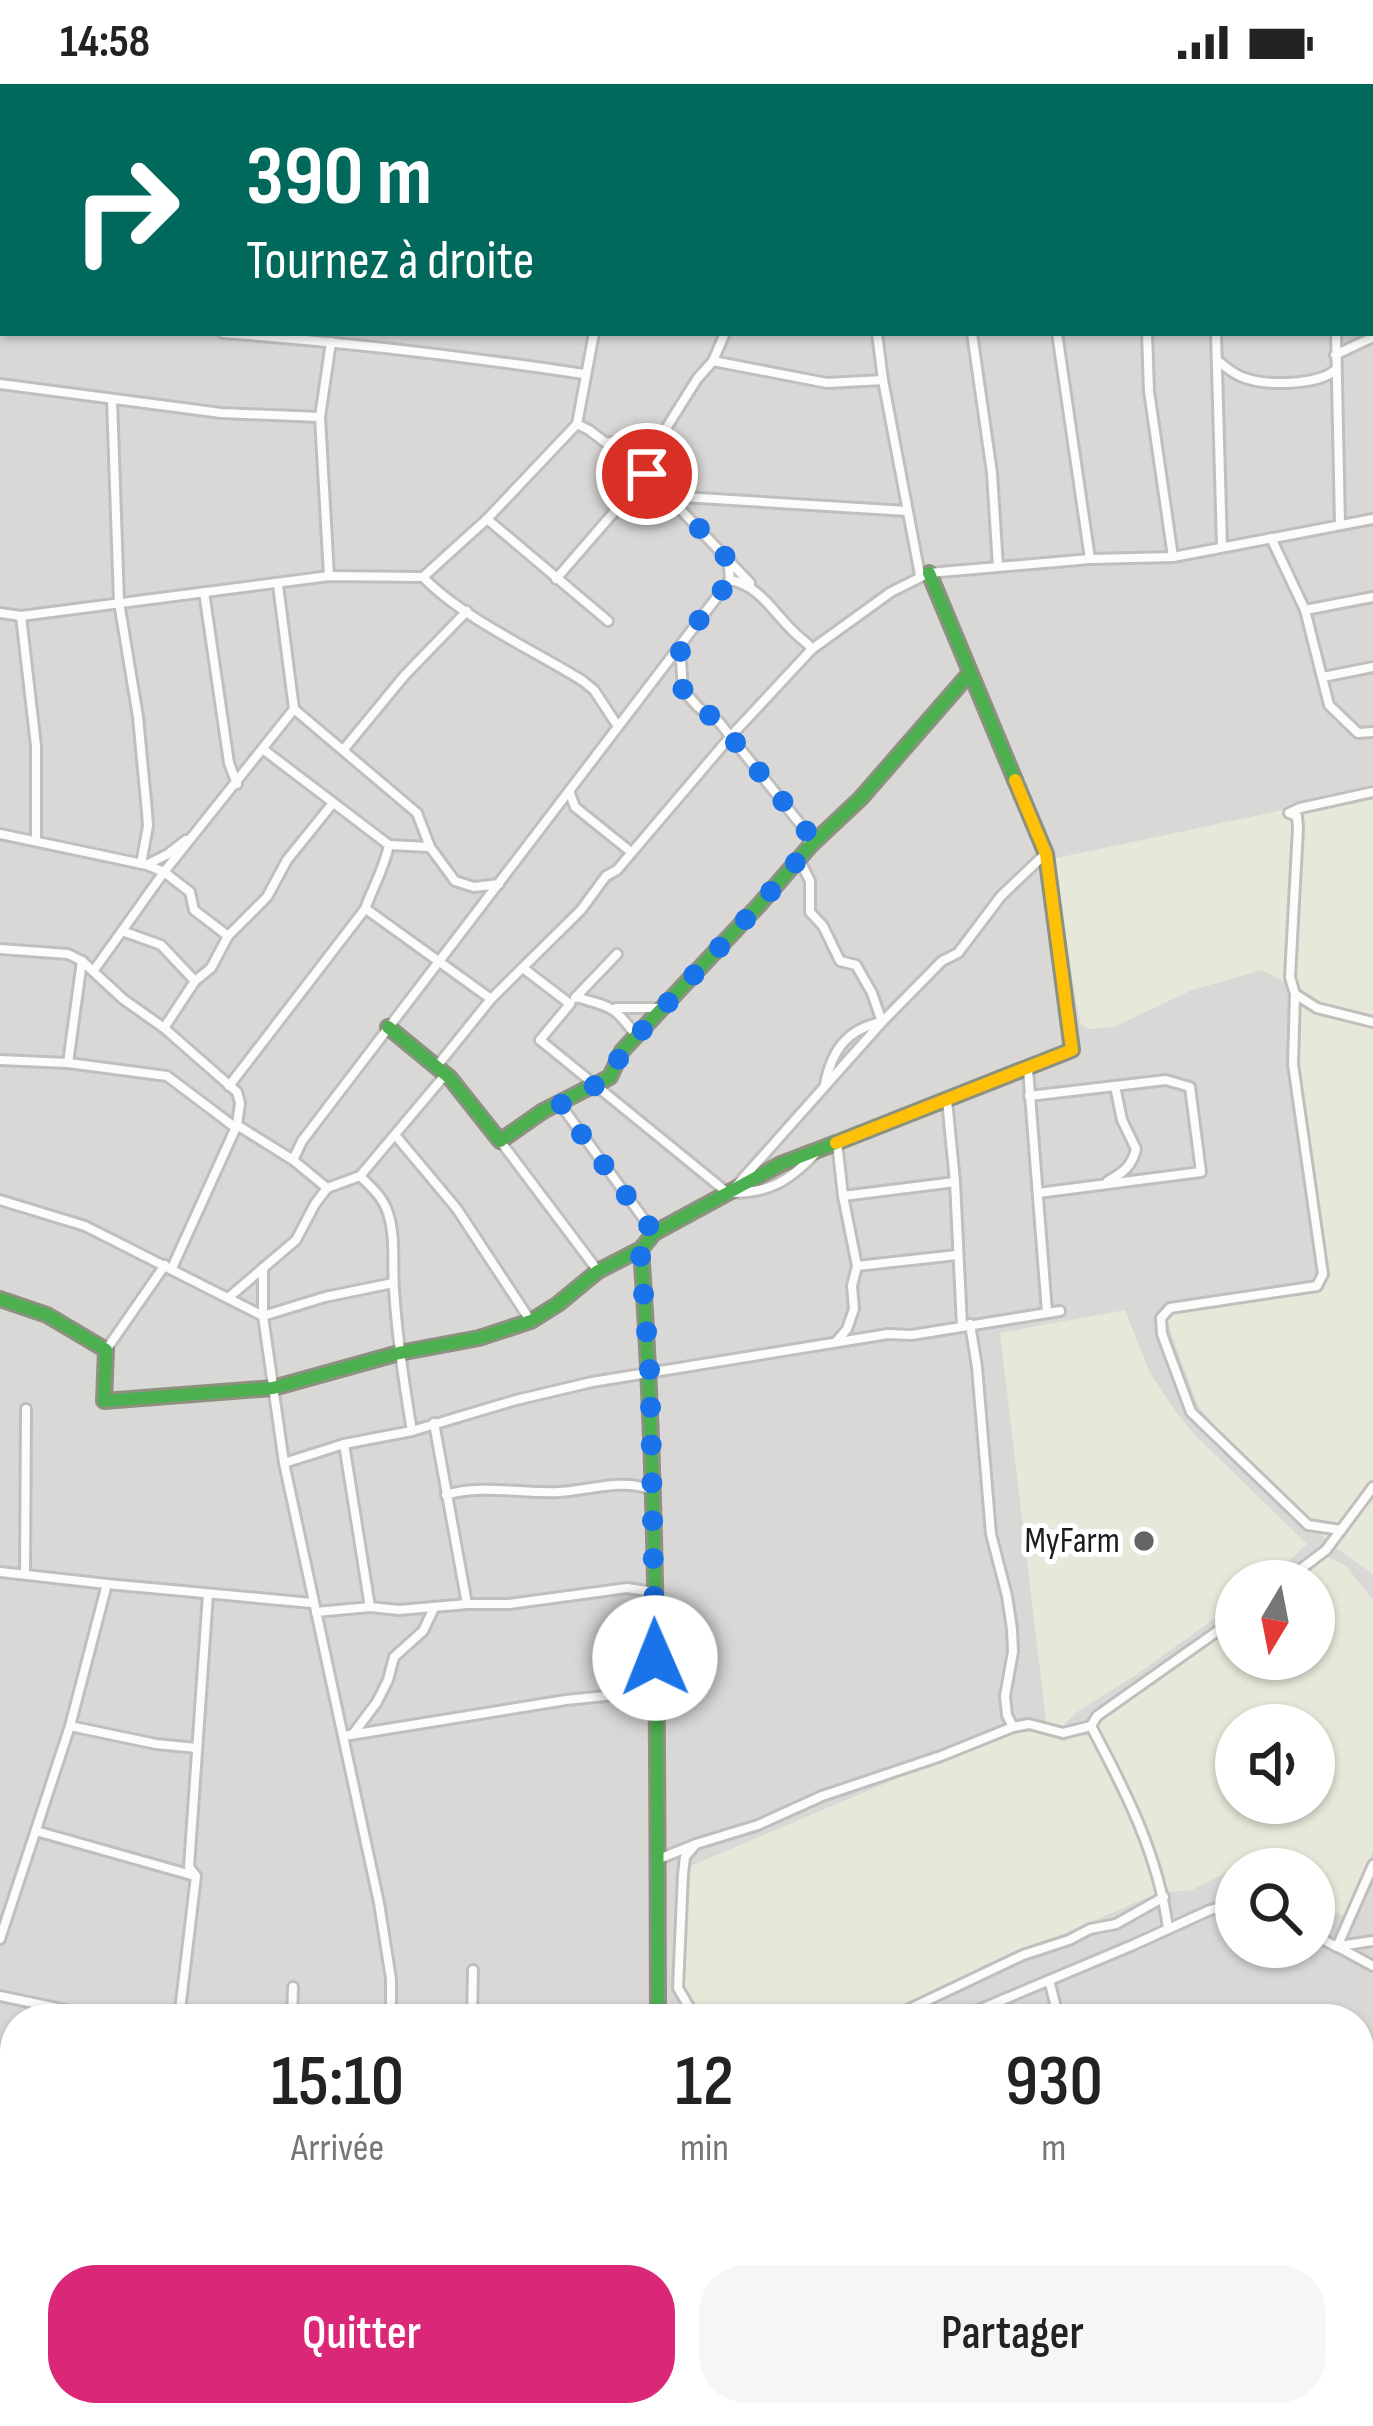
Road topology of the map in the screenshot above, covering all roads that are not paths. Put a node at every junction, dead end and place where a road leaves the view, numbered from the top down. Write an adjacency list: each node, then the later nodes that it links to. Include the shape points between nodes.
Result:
1 (259, 336): 12 (street)
2 (593, 336): 17 (street)
3 (724, 336): 14 (street)
4 (877, 336): 18 (street)
5 (972, 336): 37 (street)
6 (1057, 336): 36 (street)
7 (1147, 336): 35 (street)
8 (1216, 336): 15 (street)
9 (1336, 336): 13 (street)
10 (1373, 337): 13 (street)
11 (348, 338): 12 (street); 17 (street)
12 (331, 342): 21 (street)
13 (1335, 355): 16 (street)
14 (713, 361): 18 (street, via 827,383); 24 (street)
15 (1218, 361): 16 (street, via 1258,381 1300,382); 33 (street)
16 (1335, 371): 31 (street)
17 (585, 374): 22 (street)
18 (883, 380): 28 (street)
19 (0, 384): 20 (street)
20 (112, 399): 21 (street); 47 (street)
21 (320, 416): 39 (street)
22 (577, 424): 23 (street); 29 (street)
23 (604, 441): 24 (street); 25 (street)
24 (655, 446): 25 (street)
25 (638, 467): 26 (street)
26 (647, 474): 27 (street); 41 (street)
27 (665, 496): 28 (street); 34 (street)
28 (908, 512): 38 (street)
29 (487, 519): 40 (street); 41 (street)
30 (1373, 519): 31 (street)
31 (1340, 524): 32 (street)
32 (1271, 538): 33 (street); 48 (street)
33 (1222, 547): 35 (street)
34 (724, 554): 42 (street); 44 (street)
35 (1173, 557): 36 (street)
36 (1090, 559): 37 (street)
37 (998, 567): 38 (street)
38 (925, 574): 54 (street); 56 (street)
39 (329, 577): 40 (street); 43 (street)
40 (423, 577): 49 (street)
41 (556, 579): 52 (street)
42 (730, 580): 44 (street); 53 (street)
43 (278, 585): 45 (street); 58 (street)
44 (755, 589): 54 (street)
45 (204, 592): 47 (street); 64 (street)
46 (1373, 597): 48 (street)
47 (119, 602): 51 (street); 79 (street, via 139,717)
48 (1305, 610): 57 (street)
49 (467, 611): 59 (street, via 583,681); 62 (street)
50 (0, 613): 51 (street)
51 (21, 616): 72 (street, via 36,746)
52 (608, 622)
53 (680, 645): 59 (street); 61 (street, via 683,690)
54 (812, 650): 61 (street)
55 (1373, 667): 57 (street)
56 (969, 674): 74 (street); 77 (street)
57 (1324, 677): 60 (street, via 1334,712 1358,733)
58 (294, 709): 62 (street); 63 (street)
59 (617, 724): 65 (street)
60 (1373, 731)
61 (730, 737): 74 (street, via 806,830); 76 (street)
62 (344, 749): 75 (street, via 417,813)
63 (264, 750): 64 (street); 67 (street)
64 (236, 784): 70 (street)
65 (569, 790): 68 (street); 69 (street)
66 (1373, 792): 92 (street, via 1289,813 1298,828)
67 (333, 803): 73 (street); 84 (street)
68 (557, 806): 69 (street); 81 (street)
69 (575, 807): 76 (street)
70 (198, 831): 79 (street); 80 (street)
71 (0, 834): 72 (street)
72 (36, 842): 79 (street)
73 (388, 845): 75 (street); 82 (street)
74 (810, 846): 78 (street)
75 (430, 847): 81 (street, via 455,881)
76 (631, 852): 89 (street)
77 (1046, 854): 97 (street, via 958,953); 104 (street, via 1072,1050)
78 (799, 859): 96 (street); 97 (street, via 810,881 810,912 840,961 856,965)
79 (144, 864): 80 (street)
80 (164, 872): 83 (street); 84 (street)
81 (499, 884): 88 (street)
82 (365, 909): 88 (street); 108 (street)
83 (122, 931): 90 (street); 91 (street, via 161,945)
84 (228, 936): 91 (street)
85 (0, 949): 87 (street)
86 (617, 954): 94 (street)
87 (82, 962): 90 (street); 103 (street)
88 (440, 962): 93 (street); 100 (street)
89 (523, 968): 93 (street); 94 (street)
90 (94, 970): 99 (street)
91 (195, 981): 99 (street)
92 (1294, 994): 98 (street); 157 (street, via 1293,1064 1323,1274 1317,1286 1170,1308 1162,1334 1191,1412 1308,1525)
93 (491, 999): 105 (street)
94 (573, 1000): 95 (street); 106 (street, via 540,1040)
95 (613, 1008): 96 (street); 101 (street)
96 (663, 1008): 101 (street)
97 (882, 1022): 107 (street); 107 (street, via 837,1047)
98 (1373, 1022)
99 (164, 1028): 108 (street)
100 (388, 1028): 105 (street); 119 (street)
101 (636, 1036): 106 (street, via 610,1077)
102 (0, 1060): 103 (street)
103 (68, 1063): 113 (street, via 166,1076)
104 (1028, 1069): 110 (street); 111 (street)
105 (441, 1071): 114 (street); 115 (street)
106 (595, 1084): 112 (street); 125 (street)
107 (825, 1085): 117 (street)
108 (230, 1086): 113 (street, via 240,1103)
109 (1115, 1086): 110 (street); 123 (street, via 1136,1149 1123,1173); 123 (street, via 1166,1080 1190,1087 1201,1172)
110 (1029, 1096): 126 (street)
111 (947, 1100): 116 (street); 122 (street)
112 (560, 1105): 115 (street); 129 (street)
113 (237, 1127): 119 (street); 133 (street)
114 (396, 1136): 121 (street); 142 (street, via 457,1209)
115 (500, 1141): 135 (street)
116 (837, 1141): 118 (street); 127 (street)
117 (773, 1142): 120 (street); 125 (street)
118 (820, 1148): 120 (street); 125 (street, via 794,1177)
119 (293, 1160): 124 (street)
120 (782, 1164): 125 (street)
121 (360, 1176): 124 (street); 136 (street, via 389,1215)
122 (955, 1182): 127 (street); 131 (street)
123 (1102, 1185): 126 (street)
124 (327, 1188): 134 (street, via 296,1240)
125 (729, 1193): 129 (street)
126 (1038, 1193): 140 (street)
127 (843, 1196): 132 (street)
128 (0, 1200): 133 (street, via 85,1226)
129 (654, 1233): 130 (street)
130 (640, 1249): 135 (street); 147 (street)
131 (957, 1255): 132 (street); 143 (street)
132 (857, 1266): 144 (street, via 854,1309)
133 (168, 1267): 137 (street); 145 (street)
134 (262, 1268): 137 (street); 141 (street)
135 (598, 1271): 142 (street)
136 (394, 1283): 141 (street); 146 (street)
137 (228, 1298): 141 (street)
138 (0, 1299): 145 (street)
139 (1060, 1311): 140 (street)
140 (1047, 1312): 143 (street)
141 (263, 1316): 148 (street)
142 (531, 1322): 146 (street)
143 (966, 1325): 144 (street); 172 (street, via 991,1534 1012,1629 1005,1696)
144 (835, 1344): 147 (street)
145 (106, 1350): 148 (street, via 104,1401)
146 (400, 1352): 148 (street); 151 (street)
147 (650, 1375): 150 (street); 155 (street)
148 (273, 1388): 153 (street)
149 (26, 1409): 160 (street)
150 (434, 1423): 151 (street); 156 (street)
151 (412, 1431): 152 (street)
152 (344, 1444): 153 (street); 166 (street)
153 (284, 1462): 165 (street)
154 (1373, 1487): 157 (street)
155 (654, 1490): 156 (street, via 611,1484); 162 (street)
156 (446, 1495): 164 (street)
157 (1341, 1530): 158 (street)
158 (1313, 1560)
159 (0, 1572): 160 (street)
160 (25, 1574): 161 (street)
161 (107, 1585): 163 (street); 170 (street)
162 (653, 1592): 164 (street); 169 (street)
163 (208, 1594): 165 (street); 174 (street)
164 (467, 1604): 167 (street)
165 (314, 1607): 166 (street); 173 (street)
166 (370, 1607): 167 (street)
167 (434, 1607): 173 (street)
168 (1215, 1633): 171 (street)
169 (656, 1690): 173 (street); 177 (street)
170 (70, 1726): 174 (street); 175 (street)
171 (1091, 1726): 172 (street, via 1063,1733); 180 (street)
172 (1013, 1727): 176 (street)
173 (348, 1736): 194 (street)
174 (197, 1748): 179 (street, via 189,1868)
175 (37, 1832): 179 (street); 183 (street)
176 (695, 1844): 177 (street); 197 (street, via 682,1874 678,1988)
177 (658, 1859): 196 (street)
178 (1373, 1865): 185 (street)
179 (196, 1876): 192 (street)
180 (1164, 1897): 182 (street); 198 (street)
181 (1215, 1909): 182 (street)
182 (1168, 1929): 188 (street)
183 (0, 1939)
184 (1373, 1941): 185 (street)
185 (1337, 1947): 186 (street)
186 (1373, 1966)
187 (473, 1970): 195 (street)
188 (1049, 1980): 199 (street); 200 (street)
189 (293, 1987): 193 (street)
190 (0, 1996): 191 (street)
191 (38, 2004)
192 (180, 2004)
193 (292, 2004)
194 (392, 2004)
195 (472, 2004)
196 (658, 2004)
197 (687, 2004)
198 (920, 2004)
199 (992, 2004)
200 (1055, 2004)

